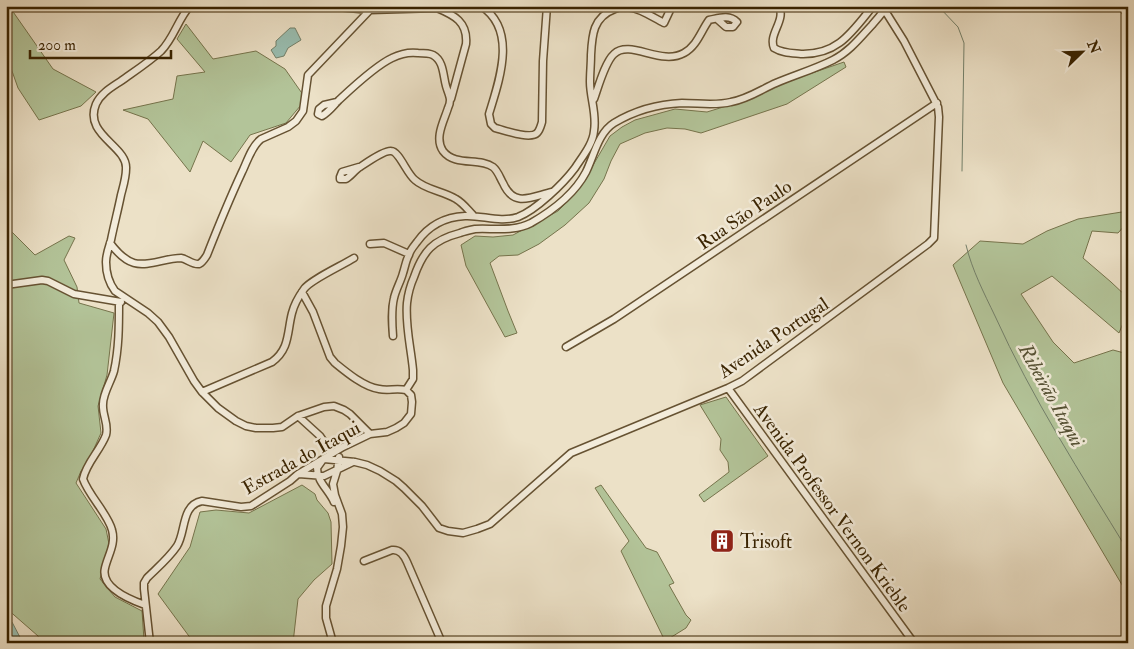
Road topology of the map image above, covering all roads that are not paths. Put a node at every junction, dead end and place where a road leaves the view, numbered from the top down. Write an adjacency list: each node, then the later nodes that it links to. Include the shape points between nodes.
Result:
1 (190, 6): 21 (street, via 163,49 102,95 96,104 94,114 100,133 123,156 127,166)
2 (328, 6): 11 (street)
3 (481, 6): 4 (street, via 496,20 503,47 502,70 489,114 490,121 495,128 529,136 536,134 542,122)
4 (547, 6)
5 (672, 6): 14 (street, via 664,23 636,8 627,7 612,10 600,18 592,41 590,84)
6 (779, 6): 7 (street, via 781,16 772,41 774,48 810,54 838,45)
7 (873, 6)
8 (1124, 6): 12 (highway)
9 (440, 7): 11 (street); 15 (street, via 457,18 467,37)
10 (884, 7): 17 (street, Avenida Portugal); 32 (street, via 852,47 841,55 754,94 731,102 664,104 614,123 603,134 576,187 529,224 504,229 474,229 438,241 418,265 409,290 407,318 414,370)
11 (366, 9): 21 (street, via 308,75 303,111 296,121 258,142 200,264 181,258 137,264 120,254)
12 (1128, 13)
13 (717, 19): 14 (street, via 709,20 692,48 677,56 661,57 627,49 614,53)
14 (593, 100): 19 (street, via 593,136 572,171)
15 (451, 101): 16 (street, via 441,62 428,53 415,52 393,57); 19 (street, via 439,140 447,155 491,166 506,191 515,198)
16 (337, 102)
17 (936, 103): 30 (street, Rua São Paulo); 31 (street, Avenida Portugal, via 939,117 932,241 742,381)
18 (359, 167): 20 (street, via 388,151 393,152 416,181 455,198)
19 (553, 191): 20 (street, via 516,218)
20 (473, 215): 23 (street, via 435,224 421,235)
21 (110, 243): 28 (street, via 106,272 115,291)
22 (370, 244): 23 (street, via 384,243)
23 (409, 254): 29 (street, via 394,298)
24 (354, 258): 26 (street, via 312,282)
25 (6, 285): 27 (street, via 42,280 74,294)
26 (302, 292): 32 (street, via 335,362 370,387); 33 (street, via 292,313 282,353 272,362)
27 (119, 302): 28 (street); 46 (street, via 118,352 102,404 106,432 83,479 112,530 106,578 120,594)
28 (130, 302): 33 (street, via 158,322)
29 (393, 336)
30 (566, 347)
31 (728, 388): 40 (street, Avenida Portugal, via 571,453 490,524 463,533 439,528 396,481 374,468); 50 (street, Avenida Professor Vernon Krieble)
32 (406, 390): 35 (street, Estrada do Itaqui, via 412,402 408,419 387,432)
33 (202, 392): 34 (street, via 228,416 246,426 282,427)
34 (298, 416): 35 (street, via 334,406 350,414); 37 (street, via 320,436)
35 (370, 434): 36 (street, Estrada do Itaqui)
36 (343, 447): 37 (street, Estrada do Itaqui); 39 (street)
37 (332, 453): 38 (street, Estrada do Itaqui)
38 (324, 459): 39 (street, Avenida Portugal); 42 (street, Estrada do Itaqui); 43 (street, via 317,468)
39 (338, 460): 40 (street, Avenida Portugal); 41 (street)
40 (355, 462): 41 (street)
41 (337, 470): 43 (street); 44 (street, via 333,484)
42 (298, 474): 43 (street); 46 (street, Estrada do Itaqui, via 251,506 202,500 194,503 187,512 177,546 145,580)
43 (318, 476): 44 (street, via 331,496)
44 (343, 527): 48 (street, via 337,569 326,606)
45 (364, 561): 49 (street, via 395,549 405,557)
46 (145, 605): 47 (street)
47 (150, 643)
48 (333, 643)
49 (442, 643)
50 (914, 643)

